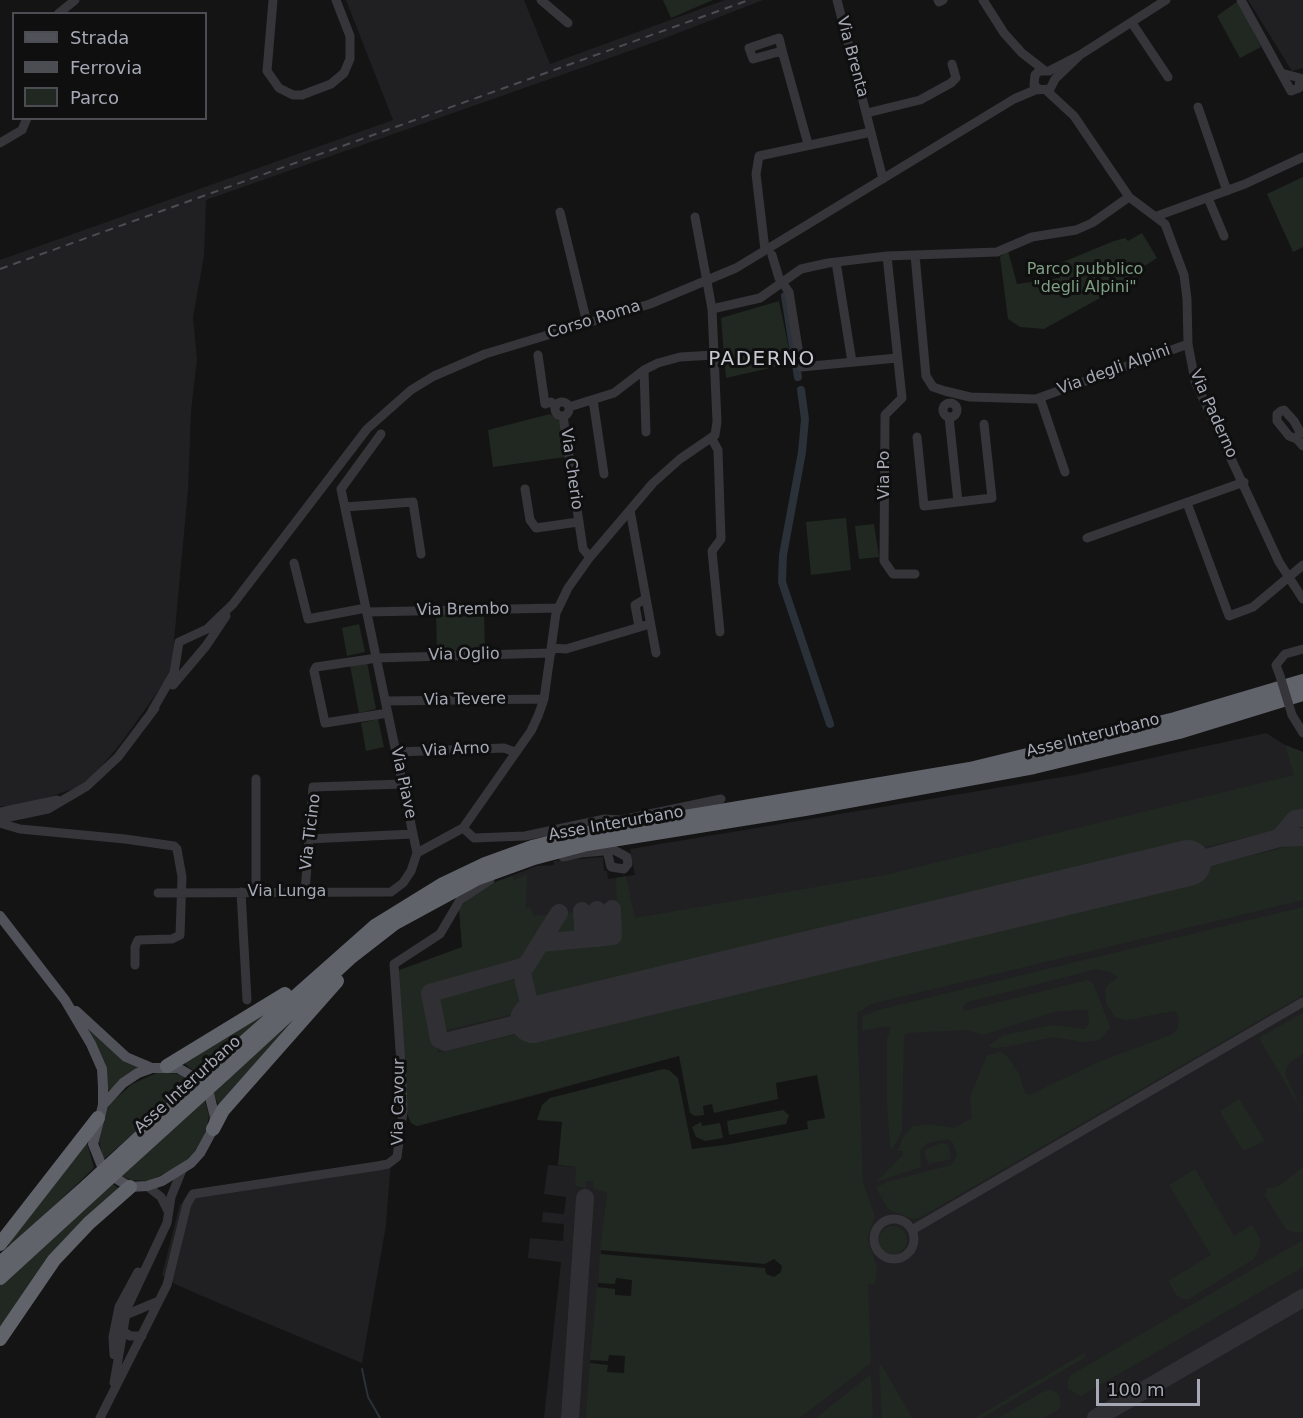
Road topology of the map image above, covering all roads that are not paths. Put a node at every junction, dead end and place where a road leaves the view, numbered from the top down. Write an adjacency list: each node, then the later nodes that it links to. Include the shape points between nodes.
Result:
1 (75, 0): 11 (street)
2 (273, 0): 3 (street, via 267,70 279,88 293,95 331,84 344,73 350,59 350,36)
3 (336, 0)
4 (541, 0): 12 (street)
5 (837, 0): 25 (street, Via Brenta)
6 (938, 0): 7 (street)
7 (943, 0)
8 (983, 0): 14 (street, Via Paderno, via 996,23)
9 (1166, 0): 13 (street, Corso Roma)
10 (1241, 0): 19 (street)
11 (60, 12)
12 (567, 23)
13 (1132, 23): 16 (street, Corso Roma); 20 (street)
14 (1022, 53): 18 (street, Via Paderno); 22 (street, Via Paderno)
15 (783, 54): 29 (street)
16 (1080, 56): 18 (street, Corso Roma); 21 (street, Corso Roma)
17 (952, 64): 25 (street, Via Brenta, via 956,78 951,83 920,100)
18 (1046, 70): 21 (street); 22 (street, Corso Roma)
19 (1281, 73)
20 (1168, 77)
21 (1054, 81): 22 (street, Corso Roma); 24 (street, Via Paderno)
22 (1038, 85): 24 (street, Via Paderno); 31 (street, Corso Roma)
23 (1198, 107): 32 (street)
24 (1069, 110): 33 (street, Via Paderno)
25 (867, 113): 27 (street, Via Brenta)
26 (26, 120): 28 (street, via 22,130)
27 (871, 132): 29 (street); 31 (street, Via Brenta)
28 (0, 143)
29 (808, 144): 39 (street, via 762,154 756,160)
30 (1303, 157): 32 (street)
31 (883, 179): 39 (street, Corso Roma)
32 (1227, 191): 34 (street)
33 (1129, 197): 36 (street, Via Paderno); 40 (street, via 1076,230 1032,237 997,252)
34 (1208, 198): 36 (street); 38 (street)
35 (560, 212): 46 (street)
36 (1157, 216): 47 (street, Via Paderno, via 1165,224 1184,275)
37 (695, 217): 43 (street)
38 (1224, 236)
39 (769, 253): 43 (street, Corso Roma); 44 (street)
40 (915, 255): 41 (street); 53 (street, Via degli Alpini, via 926,376 933,387)
41 (887, 256): 42 (street); 50 (street, Via Po)
42 (836, 262): 44 (street, via 801,269); 51 (street)
43 (708, 281): 45 (street); 46 (street, Corso Roma)
44 (782, 282): 45 (street, via 760,297); 51 (street, via 789,292 801,367)
45 (712, 309): 49 (street)
46 (587, 323): 82 (street, Corso Roma, via 462,362 411,390 367,429)
47 (1188, 344): 54 (street, Via degli Alpini); 66 (street, Via Paderno, via 1195,381)
48 (538, 355): 56 (street, via 545,404 551,402)
49 (714, 355): 52 (street, via 680,357); 63 (street, via 717,422)
50 (897, 358): 51 (street); 78 (street, Via Po, via 902,398 885,415 884,561 893,574)
51 (852, 362)
52 (644, 370): 55 (street, via 614,393); 60 (street)
53 (970, 397): 54 (street, Via degli Alpini); 68 (street, via 956,406 945,404 943,412 949,417)
54 (1040, 398): 64 (street, Via degli Alpini)
55 (593, 400): 57 (street); 65 (street)
56 (555, 406): 57 (street, via 560,401); 58 (street, via 556,414)
57 (569, 407): 58 (street)
58 (563, 416): 72 (street, Via Cherio)
59 (984, 424): 68 (street, via 992,498)
60 (646, 432)
61 (381, 434): 70 (street, Via Piave, via 342,485)
62 (917, 437): 68 (street, via 924,506)
63 (712, 439): 71 (street, via 663,472); 87 (street, via 718,450 721,539 712,551)
64 (1065, 472)
65 (604, 474)
66 (1244, 482): 69 (street); 79 (street, Via Paderno)
67 (525, 489): 72 (street, Via Cherio, via 530,520 536,528)
68 (958, 502)
69 (1187, 503): 73 (street); 79 (street, via 1229,616 1253,607)
70 (345, 507): 74 (street, via 413,502); 84 (street, Via Piave)
71 (630, 510): 75 (street); 80 (street)
72 (578, 522): 75 (street, Via Cherio, via 583,549)
73 (1087, 538)
74 (421, 554)
75 (590, 557): 83 (street)
76 (294, 563): 84 (street, via 308,619)
77 (1303, 565): 79 (street)
78 (915, 574)
79 (1287, 576): 81 (street, Via Paderno)
80 (645, 599): 85 (street); 86 (street, via 635,605)
81 (1303, 599)
82 (232, 604): 88 (street, Corso Roma, via 207,629); 93 (street, Corso Roma, via 219,629)
83 (558, 608): 84 (street, Via Brembo); 90 (street)
84 (367, 610): 94 (street, Via Piave)
85 (650, 624): 86 (street, Via Oglio); 92 (street)
86 (639, 627): 90 (street, Via Oglio)
87 (720, 632)
88 (192, 637): 91 (street, Corso Roma, via 181,640); 93 (street, via 199,642)
89 (1303, 649): 101 (street, bridge, via 1285,654 1276,665 1292,715)
90 (552, 651): 94 (street, Via Oglio); 97 (street)
91 (178, 653): 93 (street, via 186,660); 99 (street, via 174,674)
92 (656, 653)
93 (197, 656): 99 (street)
94 (377, 658): 98 (street, Via Piave); 100 (street, via 316,667 322,720 329,724)
95 (1303, 681): 125 (highway, Asse Interurbano, via 1175,719 970,769 584,834 532,848 465,873 406,905 367,932)
96 (1303, 693): 117 (highway, Asse Interurbano, via 1179,732 973,780 558,850)
97 (544, 699): 98 (street, Via Tevere); 103 (street, via 531,730)
98 (386, 701): 100 (street, Via Piave)
99 (152, 711): 106 (street, via 110,766)
100 (388, 713): 102 (street, Via Piave)
101 (1303, 733)
102 (397, 752): 103 (street, Via Arno, via 504,748); 105 (street, Via Piave)
103 (515, 752): 112 (street)
104 (256, 779): 120 (street)
105 (403, 784): 113 (street, Via Piave); 114 (street, Via Ticino, via 314,787)
106 (68, 797): 108 (street); 109 (street, via 48,809)
107 (721, 799): 112 (street, via 525,836 474,838)
108 (0, 812)
109 (11, 818): 110 (street); 111 (street)
110 (0, 821): 111 (street)
111 (16, 828): 118 (street, via 174,846 181,861)
112 (463, 828): 116 (street)
113 (413, 834): 114 (street); 116 (street, Via Piave)
114 (309, 839): 121 (street, Via Ticino)
115 (607, 851): 148 (street, Via Cavour, via 542,861 479,885 453,908 440,934 397,960 393,970 403,1111 397,1157 378,1166 193,1194 187,1204 170,1277)
116 (417, 853): 121 (street, Via Lunga, via 411,871 391,892)
117 (454, 891): 131 (highway, Asse Interurbano, via 371,940); 134 (highway, via 354,962 223,1110)
118 (182, 892): 119 (street, Via Lunga); 122 (street, Via Lunga); 124 (street, via 180,935 172,939 138,940)
119 (241, 892): 120 (street, Via Lunga); 127 (street)
120 (256, 892): 121 (street, Via Lunga)
121 (305, 892)
122 (158, 893)
123 (0, 916): 126 (main road)
124 (135, 965)
125 (310, 981): 129 (highway, via 298,984); 131 (highway, Asse Interurbano)
126 (65, 1000): 130 (main road, via 126,1057); 132 (main road, via 102,1069)
127 (247, 1000)
128 (1303, 1002): 141 (street)
129 (167, 1066): 130 (main road); 134 (main road, via 188,1072 205,1086 213,1103)
130 (152, 1068): 132 (main road, via 123,1083)
131 (221, 1070): 135 (highway, Asse Interurbano, bridge); 139 (highway, Asse Interurbano, bridge)
132 (103, 1105): 133 (main road)
133 (98, 1118): 135 (main road, via 93,1144); 142 (highway)
134 (213, 1129): 136 (main road, via 200,1154)
135 (105, 1169): 138 (main road); 139 (highway, Asse Interurbano, bridge)
136 (182, 1170): 137 (main road); 140 (street)
137 (147, 1186): 138 (main road); 140 (street, via 161,1197)
138 (130, 1187): 152 (highway, via 88,1223 54,1260)
139 (92, 1188): 144 (highway, Asse Interurbano); 145 (highway, Asse Interurbano)
140 (168, 1214): 143 (street)
141 (912, 1230): 141 (street, via 903,1221 886,1221 874,1234 876,1248 890,1259 903,1257 914,1243)
142 (0, 1244)
143 (155, 1248): 146 (street); 147 (street)
144 (0, 1263)
145 (0, 1278)
146 (129, 1284): 149 (street); 151 (street)
147 (132, 1296): 148 (street); 149 (street)
148 (151, 1309): 149 (street); 150 (street)
149 (122, 1320): 150 (street, via 130,1336); 151 (street); 153 (street)
150 (142, 1336): 153 (street)
151 (113, 1337): 153 (street)
152 (0, 1339)
153 (112, 1389): 154 (street)
154 (100, 1418)

